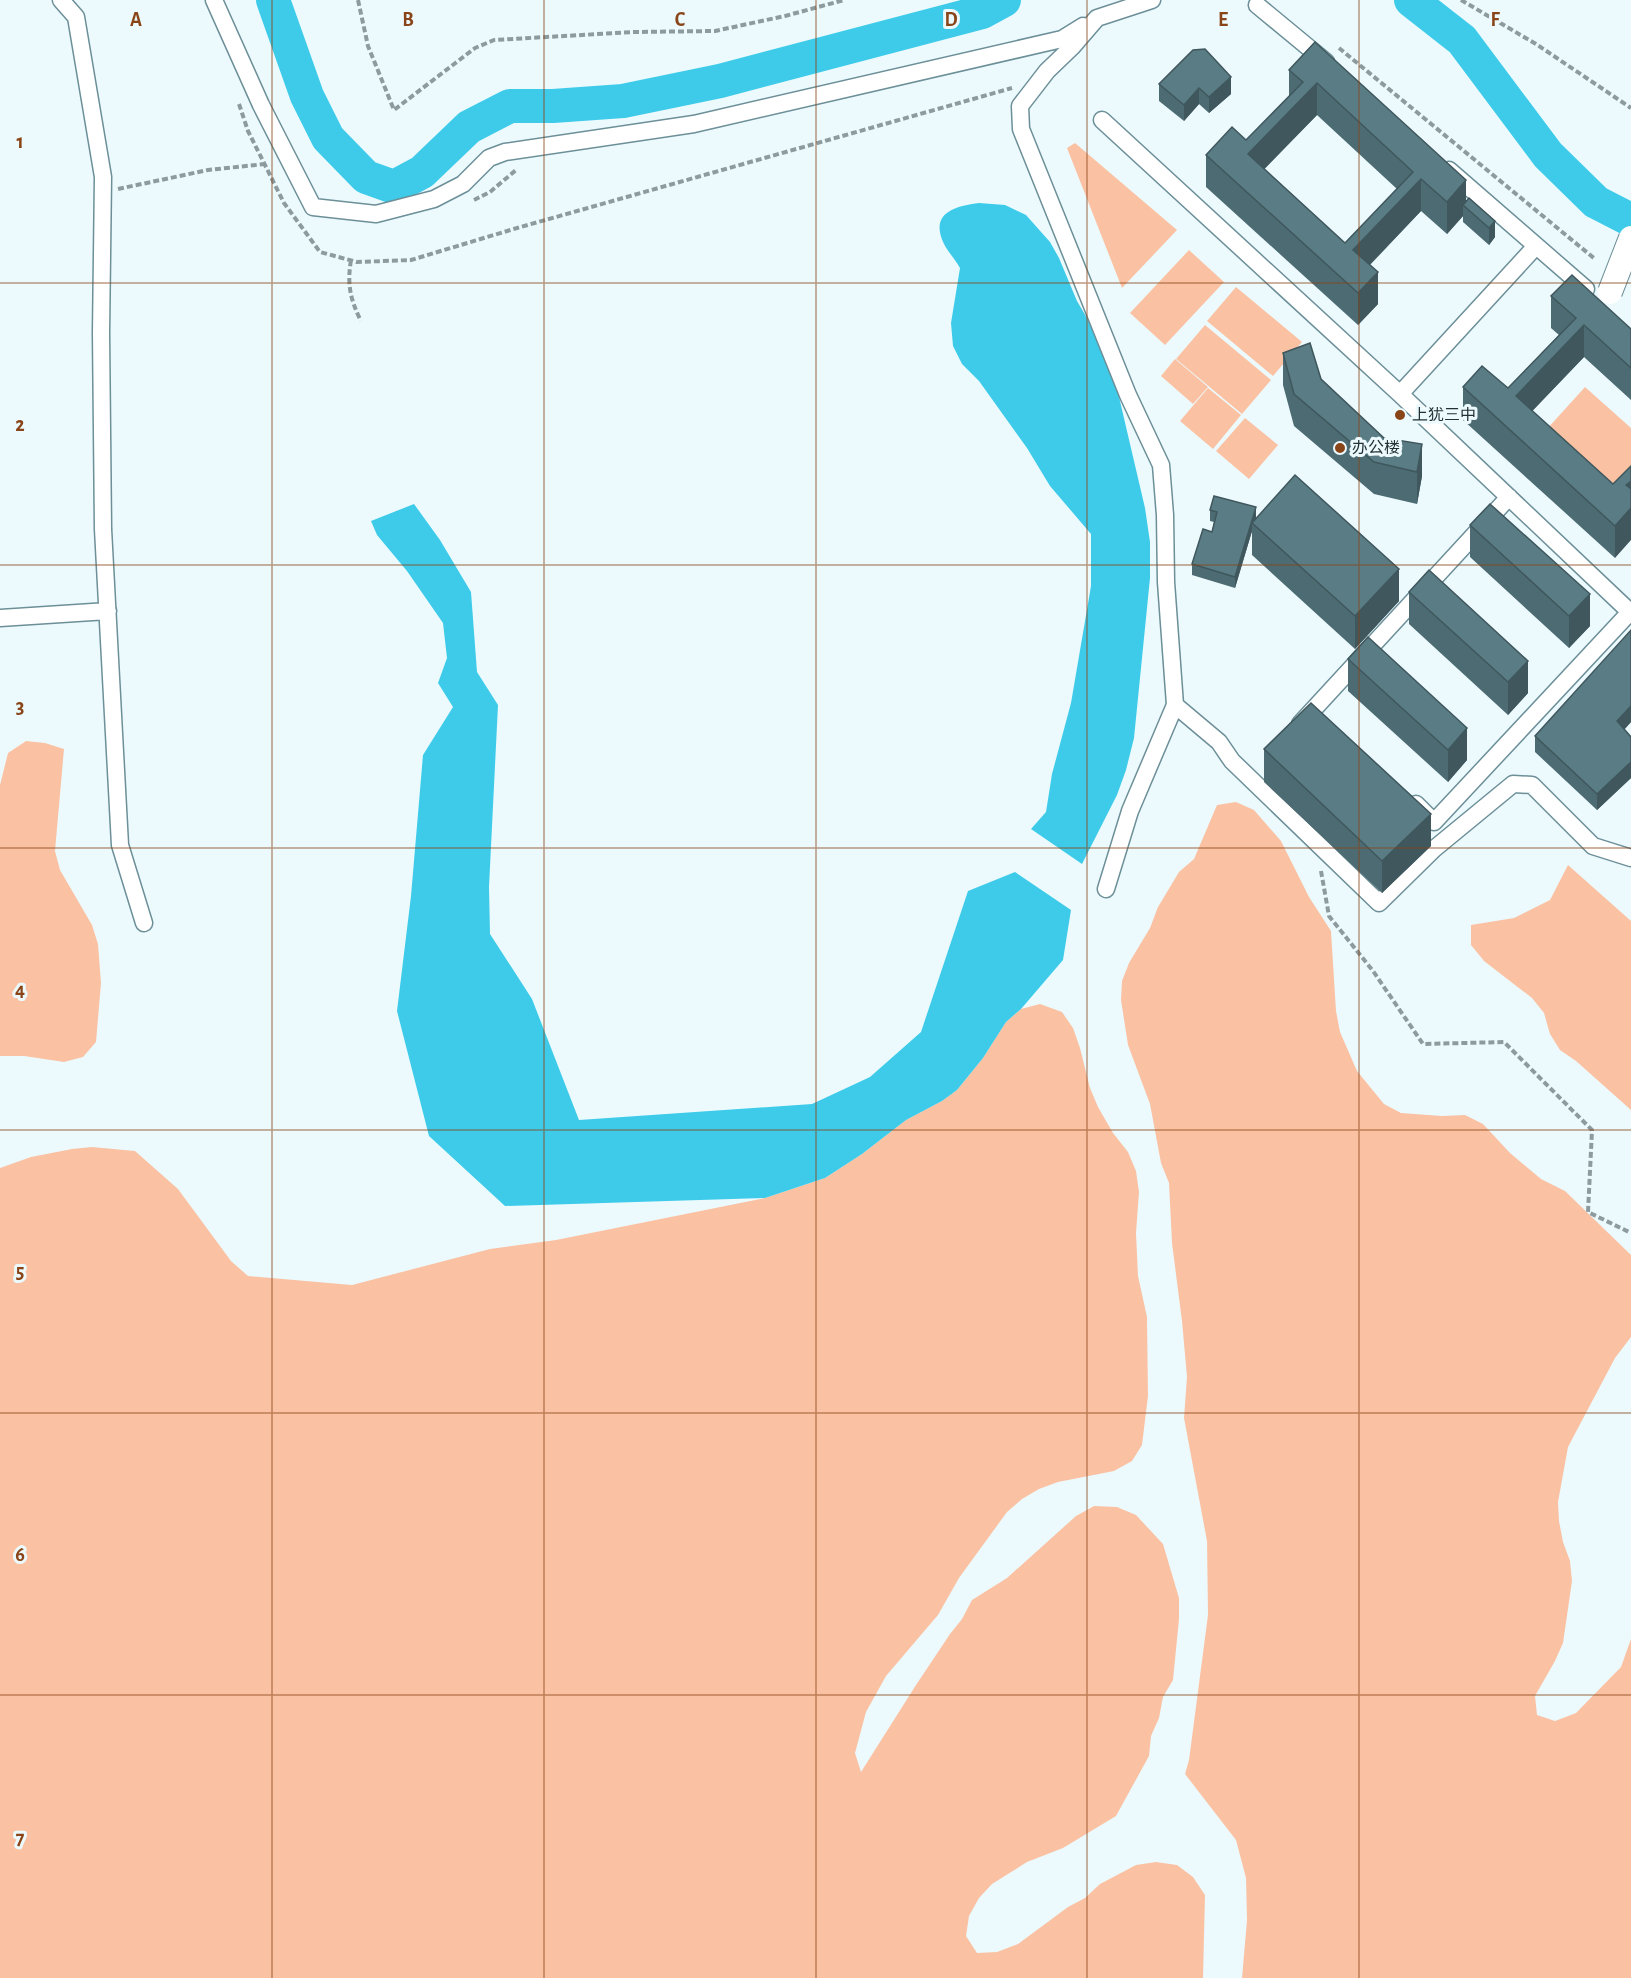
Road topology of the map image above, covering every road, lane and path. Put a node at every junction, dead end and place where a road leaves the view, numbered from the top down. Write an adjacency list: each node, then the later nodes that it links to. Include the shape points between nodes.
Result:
1 (61, 0): 9 (street)
2 (75, 0): 9 (street)
3 (214, 0): 10 (street, via 313,207 376,214 434,199 463,184 489,158 505,152 694,124 1062,39)
4 (358, 0): 5 (path, via 368,46 394,110 475,48 494,40 715,32)
5 (844, 0)
6 (1152, 0): 10 (street)
7 (1461, 0): 15 (path, via 1536,44)
8 (1257, 5): 12 (street)
9 (76, 18): 19 (street, via 103,177)
10 (1097, 18): 31 (street, via 1020,106 1021,129 1128,395 1161,465)
11 (1338, 47): 22 (path)
12 (1342, 77)
13 (1015, 87): 23 (path, via 411,260)
14 (237, 98): 18 (path)
15 (1631, 108)
16 (1102, 120): 26 (street)
17 (1439, 162): 21 (street)
18 (265, 164): 19 (path, via 208,170); 23 (path, via 284,203 321,252)
19 (102, 193): 28 (street, via 103,529)
20 (1631, 238): 24 (street, bridge)
21 (1536, 246): 24 (street); 26 (street)
22 (1595, 259)
23 (351, 260): 25 (path, via 348,276 352,303)
24 (1610, 301)
25 (361, 321)
26 (1400, 394): 27 (street)
27 (1509, 497): 29 (street); 32 (street, via 1320,712)
28 (108, 611): 30 (street); 37 (street, via 120,845)
29 (1631, 611): 33 (street, via 1434,822)
30 (0, 618)
31 (1175, 705): 34 (street, via 1219,742 1232,761); 36 (street, via 1130,811)
32 (1287, 739)
33 (1400, 789)
34 (1315, 840): 35 (street, via 1379,903 1434,849 1512,784 1532,785 1593,846); 38 (path, via 1329,916 1423,1044 1504,1042 1592,1130 1588,1212)
35 (1631, 858)
36 (1106, 889)
37 (144, 923)
38 (1631, 1233)

